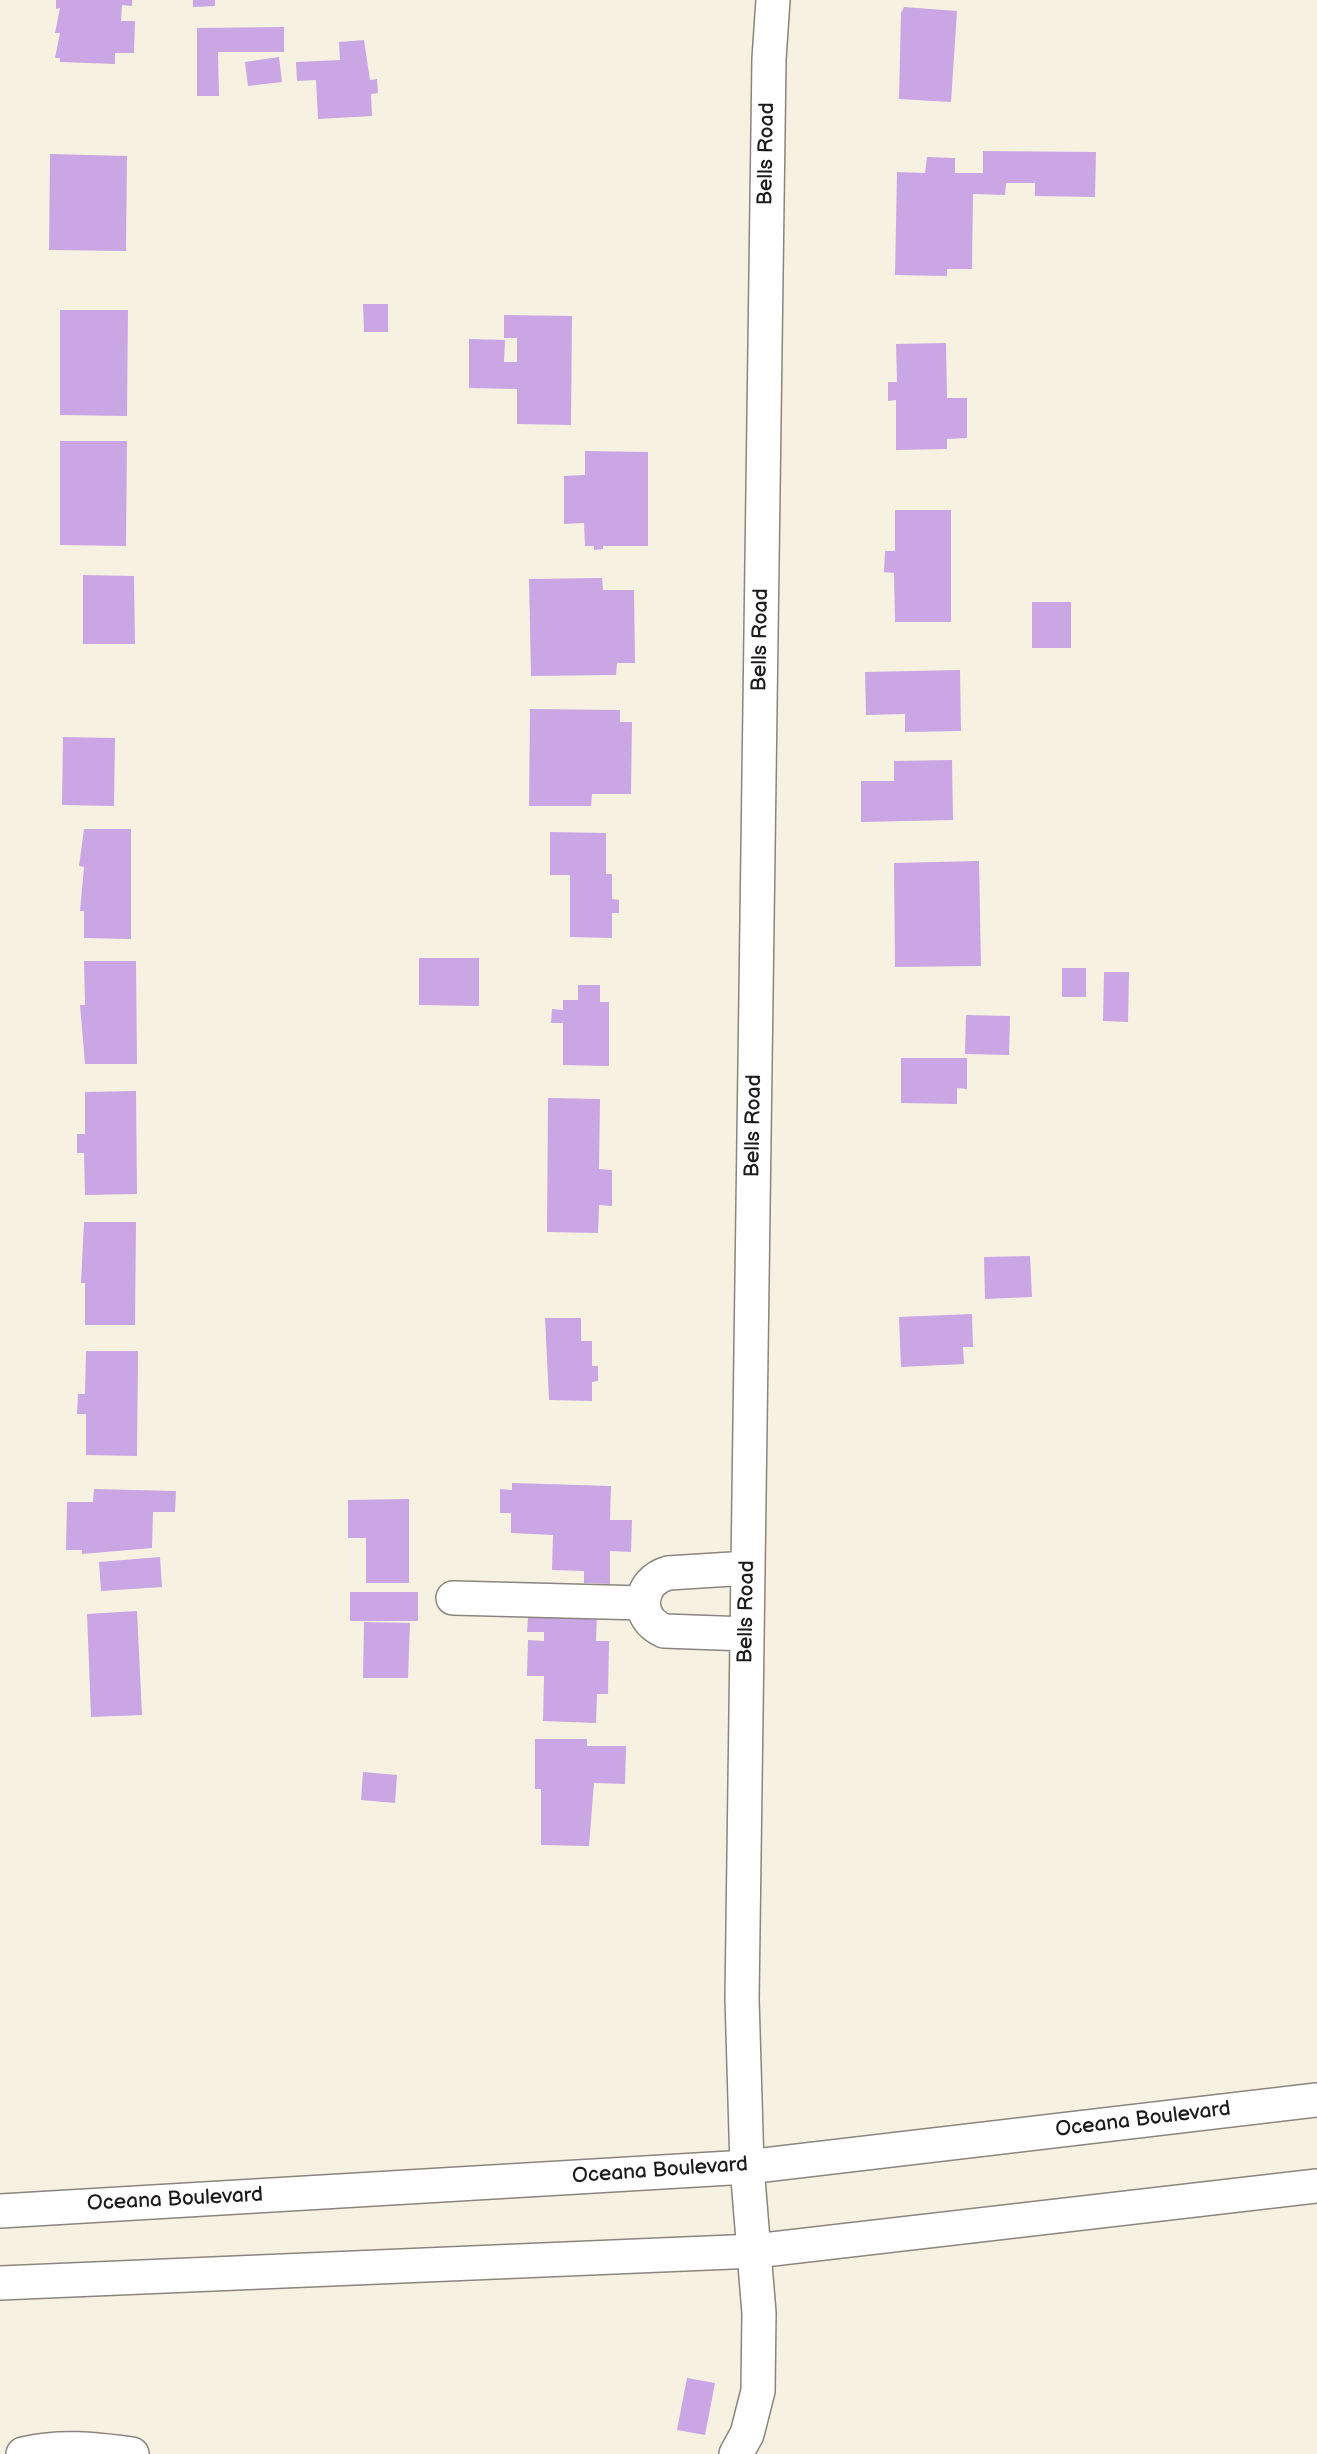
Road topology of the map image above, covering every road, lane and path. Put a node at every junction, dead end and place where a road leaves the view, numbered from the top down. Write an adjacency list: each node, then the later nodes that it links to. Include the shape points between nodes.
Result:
1 (772, 0): 2 (main road, Bells Road)
2 (748, 1568): 4 (main road, via 659,1575 649,1586); 5 (main road, Bells Road)
3 (453, 1598): 4 (main road)
4 (643, 1603): 5 (main road, via 645,1617 652,1626 664,1631)
5 (747, 1634): 7 (main road, Bells Road, via 742,1998)
6 (1317, 2100): 7 (main road, Oceana Boulevard)
7 (747, 2167): 9 (main road, Oceana Boulevard); 10 (main road, Bells Road)
8 (1317, 2186): 10 (main road)
9 (0, 2211)
10 (755, 2251): 11 (main road); 14 (main road, Bells Road, via 758,2391 747,2434)
11 (0, 2283)
12 (23, 2454): 13 (main road, via 43,2449 88,2448)
13 (132, 2454)
14 (736, 2454)

